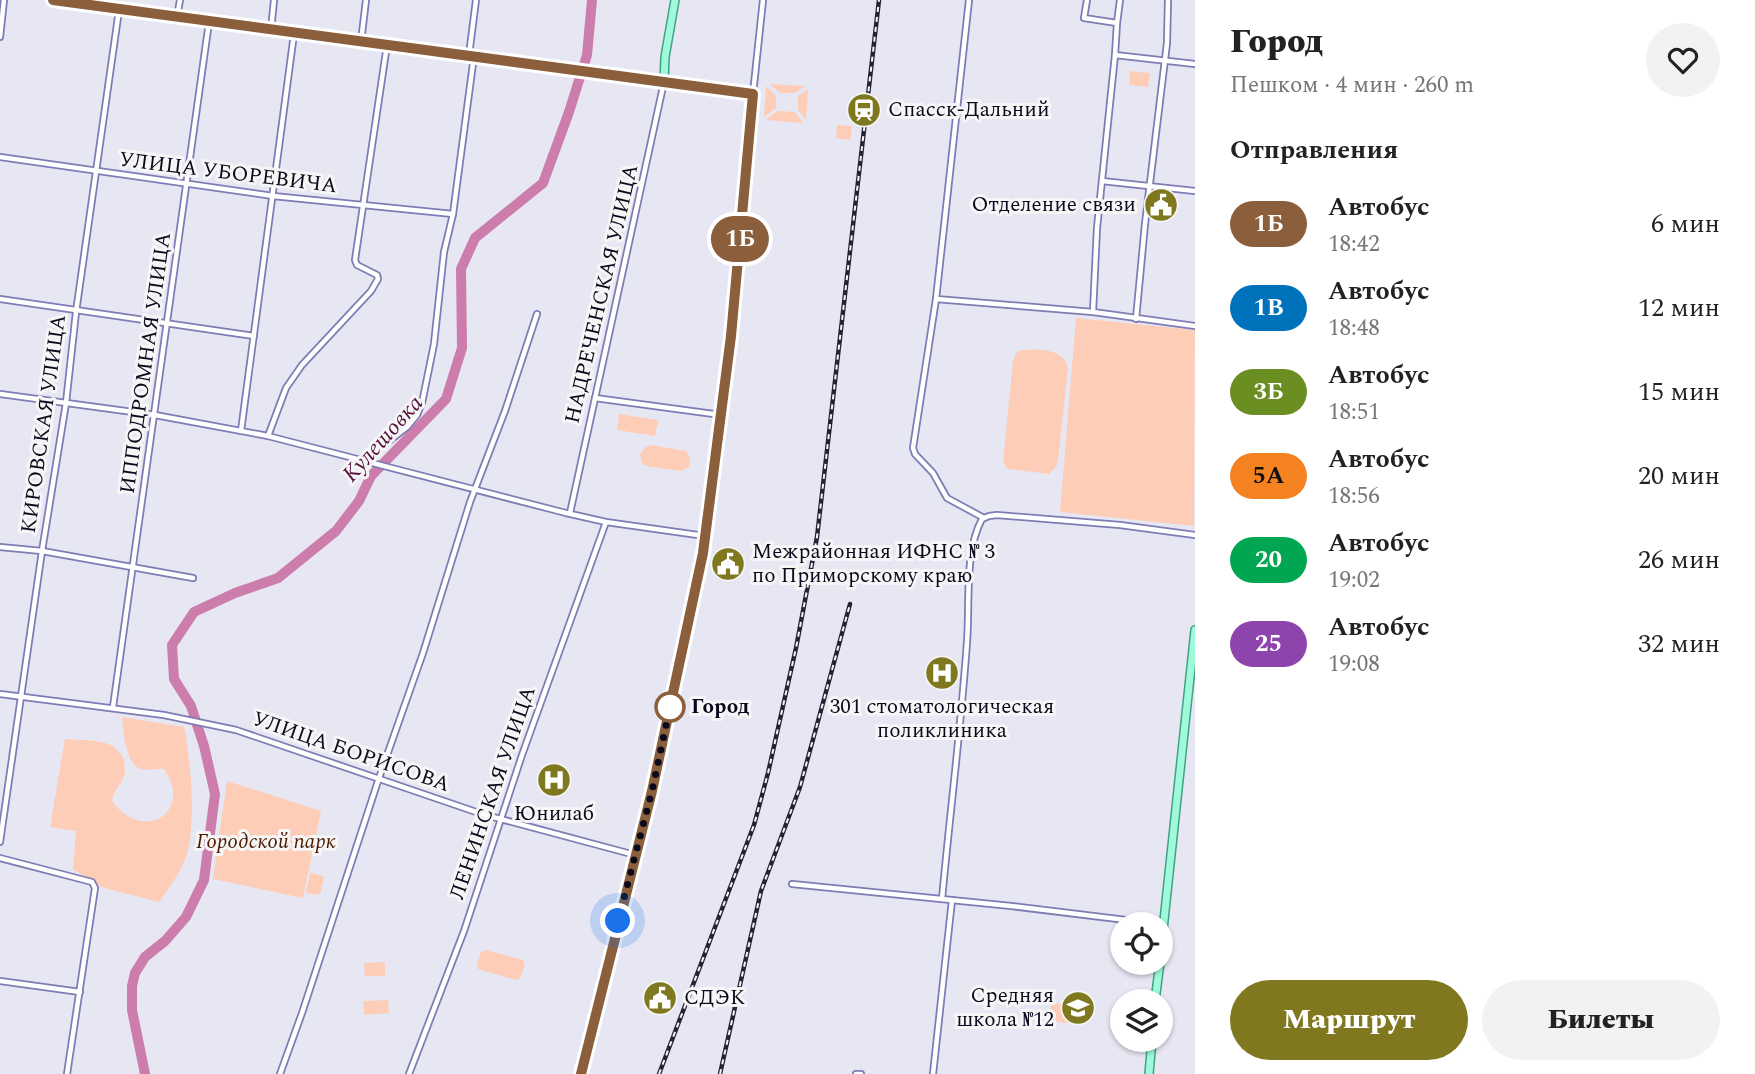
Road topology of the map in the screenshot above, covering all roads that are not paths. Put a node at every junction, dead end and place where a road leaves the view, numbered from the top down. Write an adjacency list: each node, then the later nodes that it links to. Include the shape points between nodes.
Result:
1 (4, 0): 20 (street)
2 (53, 0): 13 (main road)
3 (180, 0): 15 (street)
4 (274, 0): 18 (street)
5 (366, 0): 21 (street)
6 (476, 0): 24 (street)
7 (675, 0): 27 (main road)
8 (763, 0): 28 (street)
9 (969, 0): 39 (street)
10 (1087, 0): 17 (street, via 1084,18)
11 (1120, 0): 17 (street)
12 (1168, 0): 25 (street)
13 (93, 3): 14 (main road)
14 (119, 10): 15 (main road); 30 (street, КИРОВСКАЯ УЛИЦА)
15 (177, 18): 16 (main road)
16 (209, 22): 18 (main road); 32 (street, ИППОДРОМНАЯ УЛИЦА)
17 (1117, 23): 23 (street)
18 (271, 30): 19 (main road)
19 (294, 34): 21 (main road); 35 (street)
20 (0, 37)
21 (361, 42): 22 (main road)
22 (387, 45): 24 (main road); 36 (street)
23 (1115, 54): 25 (street); 31 (street)
24 (472, 56): 27 (main road); 37 (street)
25 (1165, 61): 26 (street); 33 (street)
26 (1195, 64)
27 (664, 82): 28 (main road); 48 (street, НАДРЕЧЕНСКАЯ УЛИЦА)
28 (753, 94): 51 (main road)
29 (0, 157): 30 (street, УЛИЦА УБОРЕВИЧА)
30 (96, 172): 32 (street, УЛИЦА УБОРЕВИЧА); 40 (street, КИРОВСКАЯ УЛИЦА)
31 (1102, 181): 33 (street); 41 (street)
32 (186, 185): 35 (street, УЛИЦА УБОРЕВИЧА); 44 (street, ИППОДРОМНАЯ УЛИЦА)
33 (1150, 186): 34 (street); 43 (street)
34 (1195, 191)
35 (273, 196): 36 (street, УЛИЦА УБОРЕВИЧА); 46 (street)
36 (362, 206): 37 (street, УЛИЦА УБОРЕВИЧА); 53 (street, via 355,260 377,275 376,284 302,365 284,393)
37 (453, 214): 54 (street, via 421,407 407,427)
38 (0, 299): 40 (street)
39 (936, 299): 41 (street); 57 (street, via 915,454 947,498)
40 (76, 312): 44 (street); 49 (street, КИРОВСКАЯ УЛИЦА)
41 (1093, 312): 43 (street)
42 (537, 314): 55 (street)
43 (1136, 319): 45 (street)
44 (167, 324): 46 (street); 50 (street, ИППОДРОМНАЯ УЛИЦА)
45 (1195, 326)
46 (254, 336): 52 (street)
47 (0, 394): 49 (street)
48 (595, 398): 51 (street); 56 (street, НАДРЕЧЕНСКАЯ УЛИЦА)
49 (66, 403): 50 (street); 62 (street, КИРОВСКАЯ УЛИЦА)
50 (155, 415): 52 (street); 63 (street, ИППОДРОМНАЯ УЛИЦА)
51 (721, 415): 60 (main road)
52 (241, 431): 53 (street)
53 (268, 436): 55 (street)
54 (376, 451)
55 (475, 488): 56 (street); 69 (street)
56 (570, 513): 58 (street)
57 (984, 517): 59 (street); 75 (street, via 976,533 971,565)
58 (606, 522): 60 (street); 70 (street, ЛЕНИНСКАЯ УЛИЦА)
59 (1195, 535)
60 (706, 536): 72 (main road)
61 (0, 547): 62 (street)
62 (42, 551): 63 (street); 67 (street, КИРОВСКАЯ УЛИЦА)
63 (134, 567): 64 (street); 68 (street, ИППОДРОМНАЯ УЛИЦА)
64 (193, 578)
65 (1195, 629): 77 (main road)
66 (0, 694): 67 (street)
67 (22, 697): 68 (street); 71 (street, КИРОВСКАЯ УЛИЦА)
68 (113, 707): 69 (street, УЛИЦА БОРИСОВА, via 219,726)
69 (379, 778): 70 (street, УЛИЦА БОРИСОВА); 83 (street)
70 (500, 818): 72 (street, УЛИЦА БОРИСОВА); 84 (street, ЛЕНИНСКАЯ УЛИЦА, via 464,931)
71 (0, 842)
72 (635, 855): 85 (main road)
73 (0, 858): 80 (street, via 92,882 95,894)
74 (792, 884): 75 (street)
75 (942, 899): 76 (street)
76 (952, 900): 78 (street); 88 (street)
77 (1162, 912)
78 (1110, 918)
79 (0, 981): 80 (street)
80 (79, 992): 82 (street)
81 (1151, 1052): 89 (main road)
82 (67, 1074)
83 (280, 1074)
84 (409, 1074)
85 (581, 1074)
86 (856, 1074): 87 (street)
87 (861, 1074)
88 (933, 1074)
89 (1149, 1074)

